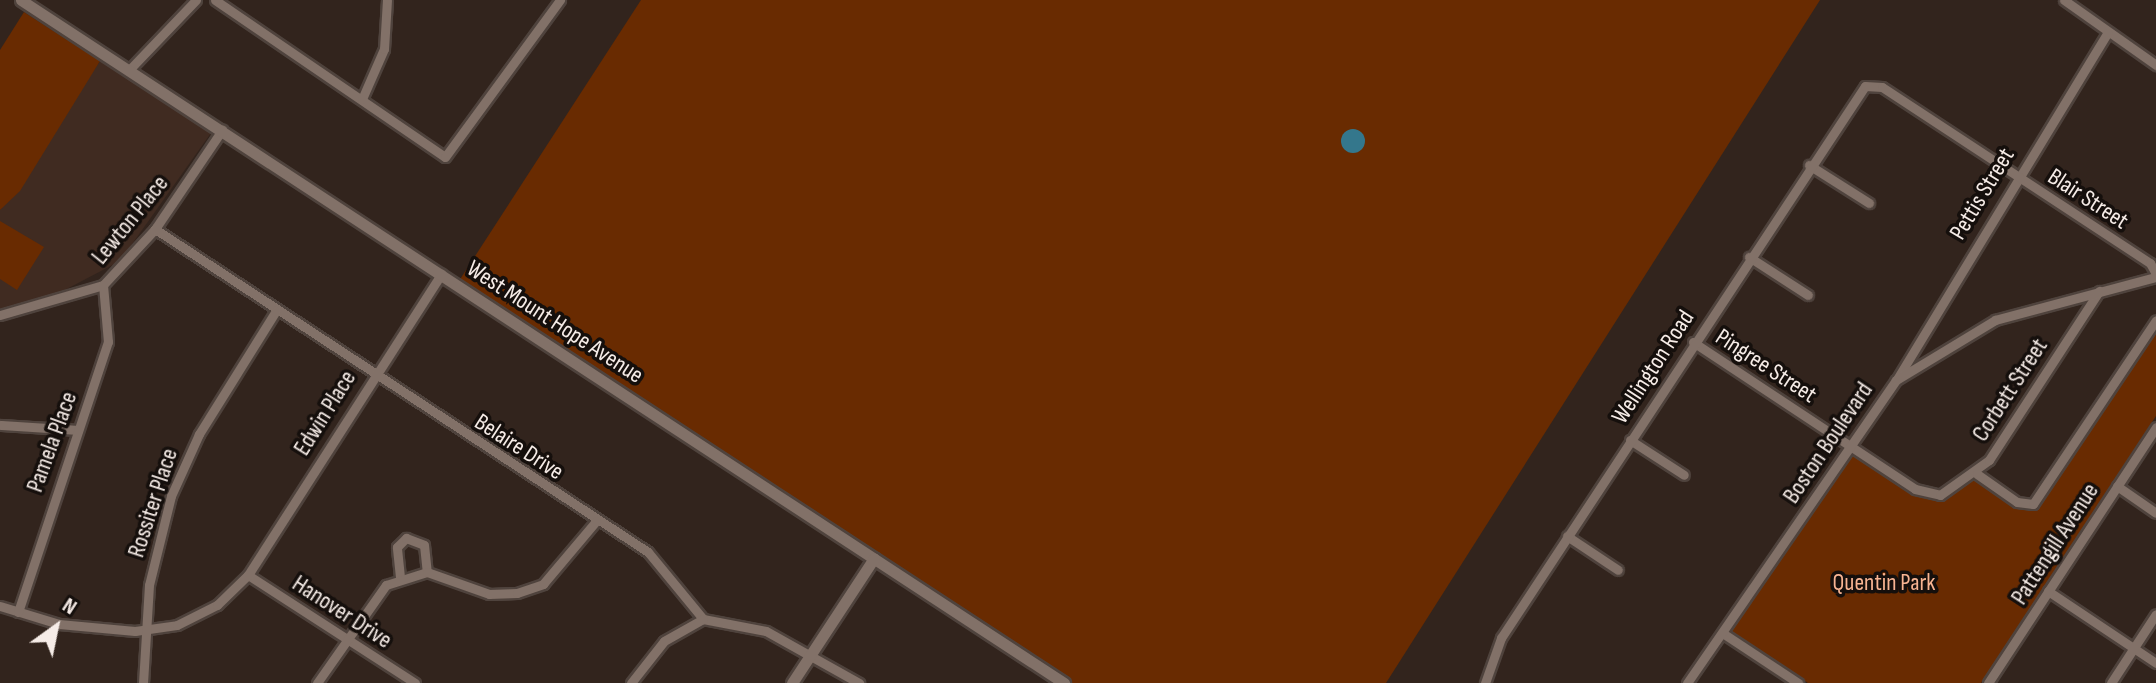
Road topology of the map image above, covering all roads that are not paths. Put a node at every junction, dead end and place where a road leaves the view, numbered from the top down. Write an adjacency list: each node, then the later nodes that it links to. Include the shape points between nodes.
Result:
1 (21, 0): 9 (street, West Mount Hope Avenue)
2 (196, 0): 9 (street)
3 (215, 0): 11 (street)
4 (387, 0): 11 (street, via 384,49)
5 (560, 0): 11 (street, via 445,157)
6 (2064, 0): 7 (street)
7 (2107, 33): 8 (street); 14 (street, Pettis Street)
8 (2156, 65)
9 (129, 70): 12 (street, West Mount Hope Avenue)
10 (1872, 84): 13 (street, Wellington Road, via 1856,92); 14 (street, Blair Street)
11 (362, 99)
12 (222, 130): 16 (street, Lewton Place); 18 (street, West Mount Hope Avenue)
13 (1809, 165): 15 (street); 17 (street, Wellington Road)
14 (2016, 175): 19 (street, Blair Street, via 2150,263); 28 (street, Pettis Street)
15 (1869, 203)
16 (155, 229): 20 (street, Lewton Place); 23 (street, Belaire Drive)
17 (1749, 257): 22 (street); 26 (street, Wellington Road)
18 (441, 274): 27 (street, Edwin Place); 41 (street, West Mount Hope Avenue)
19 (2156, 276): 21 (street, Boston Boulevard)
20 (103, 285): 24 (street, Lewton Place); 31 (street, Pamela Place, via 108,342)
21 (2099, 291): 28 (street, Boston Boulevard, via 1995,320); 34 (street, Corbett Street)
22 (1808, 295)
23 (276, 311): 27 (street, Belaire Drive); 51 (street, Rossiter Place, via 181,469 154,557)
24 (0, 315)
25 (2156, 320): 34 (street, via 2033,504 2017,502)
26 (1693, 342): 32 (street, Wellington Road); 33 (street, Pingree Street)
27 (372, 376): 39 (street, Belaire Drive); 44 (street, Edwin Place)
28 (1896, 380): 33 (street, Boston Boulevard)
29 (0, 425): 31 (street)
30 (2156, 427): 36 (street, Pattengill Avenue)
31 (78, 430): 48 (street, Pamela Place)
32 (1630, 440): 35 (street); 40 (street, Wellington Road)
33 (1849, 445): 37 (street, Pingree Street, via 1915,489); 52 (street, Boston Boulevard)
34 (1977, 474): 37 (street, Corbett Street)
35 (1684, 475)
36 (2117, 486): 38 (street); 46 (street, Pattengill Avenue)
37 (1940, 495)
38 (2156, 513)
39 (596, 521): 43 (street, via 543,584 517,593 489,594); 50 (street, Belaire Drive, via 648,552)
40 (1567, 536): 42 (street); 64 (street, Wellington Road, via 1501,638)
41 (874, 558): 55 (street); 63 (street, West Mount Hope Avenue)
42 (1618, 570)
43 (427, 572): 45 (street); 45 (street, via 424,545 406,538 397,547)
44 (248, 575): 51 (street, Edwin Place, via 195,619); 53 (street, Hanover Drive)
45 (400, 577): 53 (street, via 371,600)
46 (2048, 591): 54 (street); 67 (street, Pattengill Avenue)
47 (0, 606): 48 (street, Edwin Place)
48 (18, 612): 51 (street, Edwin Place, via 83,629)
49 (2156, 614): 54 (street)
50 (703, 619): 55 (street, via 766,631); 60 (street, via 664,641)
51 (146, 630): 57 (street, Rossiter Place)
52 (1724, 634): 65 (street, Boston Boulevard); 66 (street)
53 (346, 638): 58 (street); 59 (street, Hanover Drive)
54 (2134, 648): 56 (street); 68 (street)
55 (810, 654): 61 (street); 62 (street)
56 (2156, 663)
57 (143, 683)
58 (317, 683)
59 (415, 683)
60 (631, 683)
61 (792, 683)
62 (859, 683)
63 (1064, 683)
64 (1485, 683)
65 (1687, 683)
66 (1798, 683)
67 (1988, 683)
68 (2111, 683)

